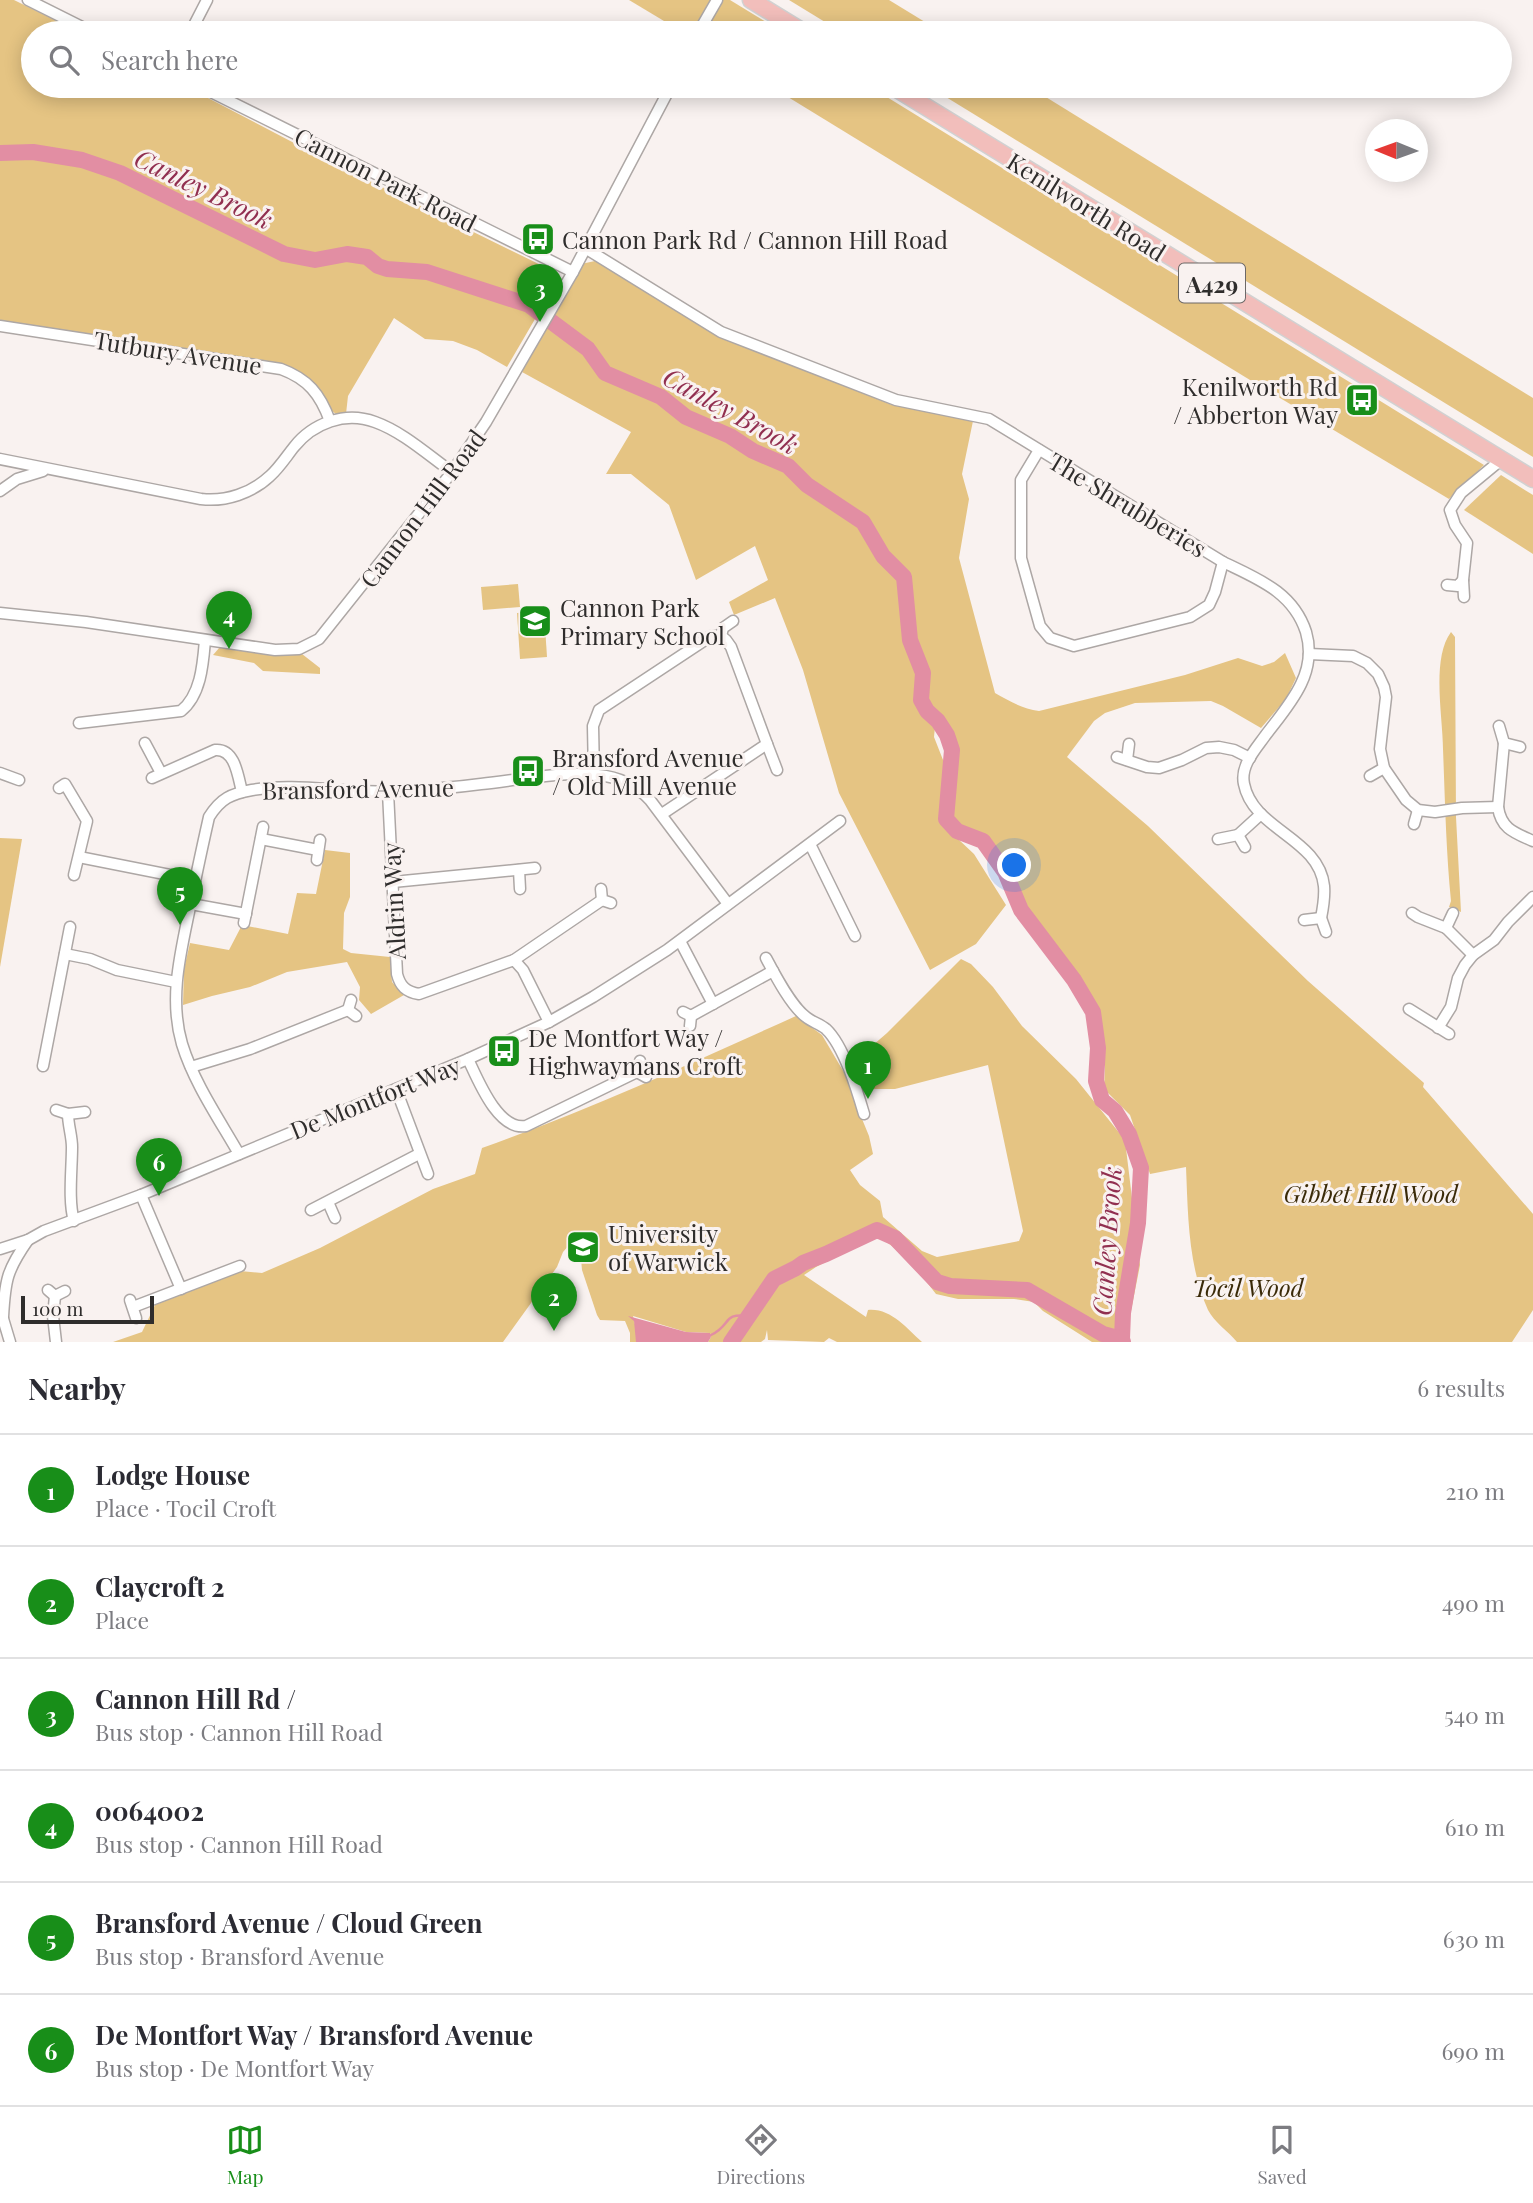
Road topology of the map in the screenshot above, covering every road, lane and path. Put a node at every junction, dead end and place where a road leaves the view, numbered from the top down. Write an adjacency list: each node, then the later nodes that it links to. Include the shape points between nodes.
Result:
1 (28, 0): 5 (street)
2 (207, 0): 6 (street)
3 (717, 0): 7 (street)
4 (751, 0): 8 (main road)
5 (70, 21)
6 (196, 21)
7 (705, 21)
8 (785, 21)
9 (223, 98): 13 (street, Cannon Park Road)
10 (665, 98): 12 (street, Cannon Hill Road)
11 (912, 98): 18 (main road, Kenilworth Road / A429)
12 (585, 248): 13 (street, Cannon Hill Road); 16 (street, The Shrubberies, via 721,332 883,396 989,419)
13 (573, 272): 20 (street, Cannon Hill Road)
14 (0, 326): 15 (street, Tutbury Avenue, via 281,369 318,394)
15 (330, 421): 19 (street, via 304,436 261,484 221,499); 20 (street, via 357,418 380,424)
16 (1039, 450): 23 (street, The Shrubberies); 23 (street, The Shrubberies, via 1021,480 1021,558 1040,626 1050,638 1074,646 1190,617 1209,604)
17 (0, 459): 19 (street)
18 (1501, 460): 21 (main road, Kenilworth Road / A429); 24 (street, via 1461,493 1450,510 1467,542)
19 (50, 470): 22 (street, via 25,475)
20 (452, 472): 30 (street, Cannon Hill Road, via 319,639 287,650)
21 (1533, 479)
22 (0, 491)
23 (1223, 562): 31 (street, via 1286,598 1302,621)
24 (1463, 580): 25 (street, via 1458,586); 26 (street)
25 (1447, 585)
26 (1464, 597)
27 (0, 613): 30 (street, Cannon Hill Road)
28 (733, 621): 29 (street)
29 (720, 636): 36 (street, via 731,647); 45 (street, via 711,636 599,710 593,726)
30 (205, 640): 32 (street, via 198,683 190,703 181,711)
31 (1309, 653): 40 (street, via 1301,685); 42 (street, via 1353,656 1377,674 1386,697 1380,749)
32 (79, 723)
33 (1499, 726): 35 (street)
34 (145, 743): 49 (street, via 157,776 215,750 229,753)
35 (1504, 743): 38 (street); 51 (street)
36 (767, 744): 43 (street); 53 (street)
37 (1129, 744): 41 (street)
38 (1520, 747)
39 (1116, 757): 41 (street)
40 (1250, 758): 41 (street, via 1219,747 1159,768); 54 (street, via 1244,785)
41 (1128, 760)
42 (1384, 768): 46 (street); 52 (street)
43 (777, 769)
44 (0, 773): 47 (street)
45 (594, 775): 50 (street, Bransford Avenue, via 550,775); 53 (street, Bransford Avenue, via 634,786)
46 (1370, 776)
47 (19, 780)
48 (59, 788): 65 (street, via 65,784 87,821)
49 (242, 792): 50 (street, Bransford Avenue, via 279,787); 69 (street, Bransford Avenue, via 221,800 209,817)
50 (388, 792): 70 (street, Aldrin Way)
51 (1498, 807): 52 (street); 61 (street, via 1509,830)
52 (1418, 810): 56 (street)
53 (662, 814): 75 (street, Bransford Avenue)
54 (1261, 814): 58 (street); 78 (street, via 1315,860 1324,886)
55 (840, 821): 62 (street, De Montfort Way)
56 (1414, 824)
57 (263, 827): 59 (street)
58 (1238, 835): 60 (street); 63 (street)
59 (261, 839): 64 (street); 74 (street, via 245,919)
60 (1219, 839)
61 (1533, 841)
62 (810, 844): 75 (street, De Montfort Way); 83 (street)
63 (1245, 847)
64 (319, 850)
65 (79, 857): 68 (street); 69 (street)
66 (535, 868): 67 (street)
67 (519, 870): 70 (street); 71 (street)
68 (74, 875)
69 (195, 880): 74 (street, Bransford Avenue)
70 (393, 882): 88 (street, Aldrin Way, via 397,974 405,989 419,994)
71 (520, 888)
72 (605, 897): 88 (street, Aldrin Way)
73 (1533, 897): 86 (street, via 1494,940)
74 (191, 904): 90 (street, Bransford Avenue)
75 (728, 904): 84 (street, De Montfort Way)
76 (1412, 913): 81 (street)
77 (1453, 913): 81 (street)
78 (1321, 918): 79 (street); 82 (street)
79 (1304, 920)
80 (70, 927): 85 (street)
81 (1446, 928): 86 (street)
82 (1326, 932)
83 (857, 939)
84 (680, 941): 91 (street); 95 (street, De Montfort Way)
85 (65, 954): 90 (street); 99 (street)
86 (1473, 955): 96 (street, via 1461,971 1451,1007)
87 (766, 958): 89 (street)
88 (514, 960): 95 (street)
89 (773, 971): 91 (street); 106 (street, via 797,1007 826,1028 847,1054)
90 (176, 982): 100 (street, Bransford Avenue, via 179,1032)
91 (713, 1004): 94 (street)
92 (351, 1009): 100 (street)
93 (1409, 1009): 96 (street)
94 (688, 1018)
95 (549, 1022): 98 (street, De Montfort Way)
96 (1438, 1028): 97 (street)
97 (1449, 1034)
98 (468, 1059): 101 (street, via 491,1103 507,1123 519,1127); 102 (street, De Montfort Way)
99 (43, 1066)
100 (191, 1067): 107 (street, Bransford Avenue)
101 (641, 1070)
102 (396, 1089): 107 (street, De Montfort Way); 108 (street)
103 (56, 1110): 105 (street)
104 (85, 1112): 105 (street)
105 (68, 1114): 114 (street)
106 (864, 1114)
107 (239, 1154): 110 (street, De Montfort Way)
108 (419, 1154): 109 (street); 111 (street)
109 (428, 1174)
110 (141, 1195): 114 (street, De Montfort Way); 120 (street)
111 (328, 1202): 112 (street); 113 (street)
112 (311, 1210)
113 (335, 1218)
114 (74, 1221): 115 (street, De Montfort Way)
115 (28, 1240): 116 (street, De Montfort Way); 117 (street)
116 (0, 1249): 117 (street, De Montfort Way, via 9,1254)
117 (10, 1266): 119 (street); 122 (street)
118 (240, 1266): 120 (street)
119 (0, 1275)
120 (181, 1289): 123 (street, via 131,1303)
121 (56, 1292): 125 (street, via 52,1316)
122 (1, 1312): 124 (street)
123 (136, 1318)
124 (10, 1342)
125 (56, 1342)

